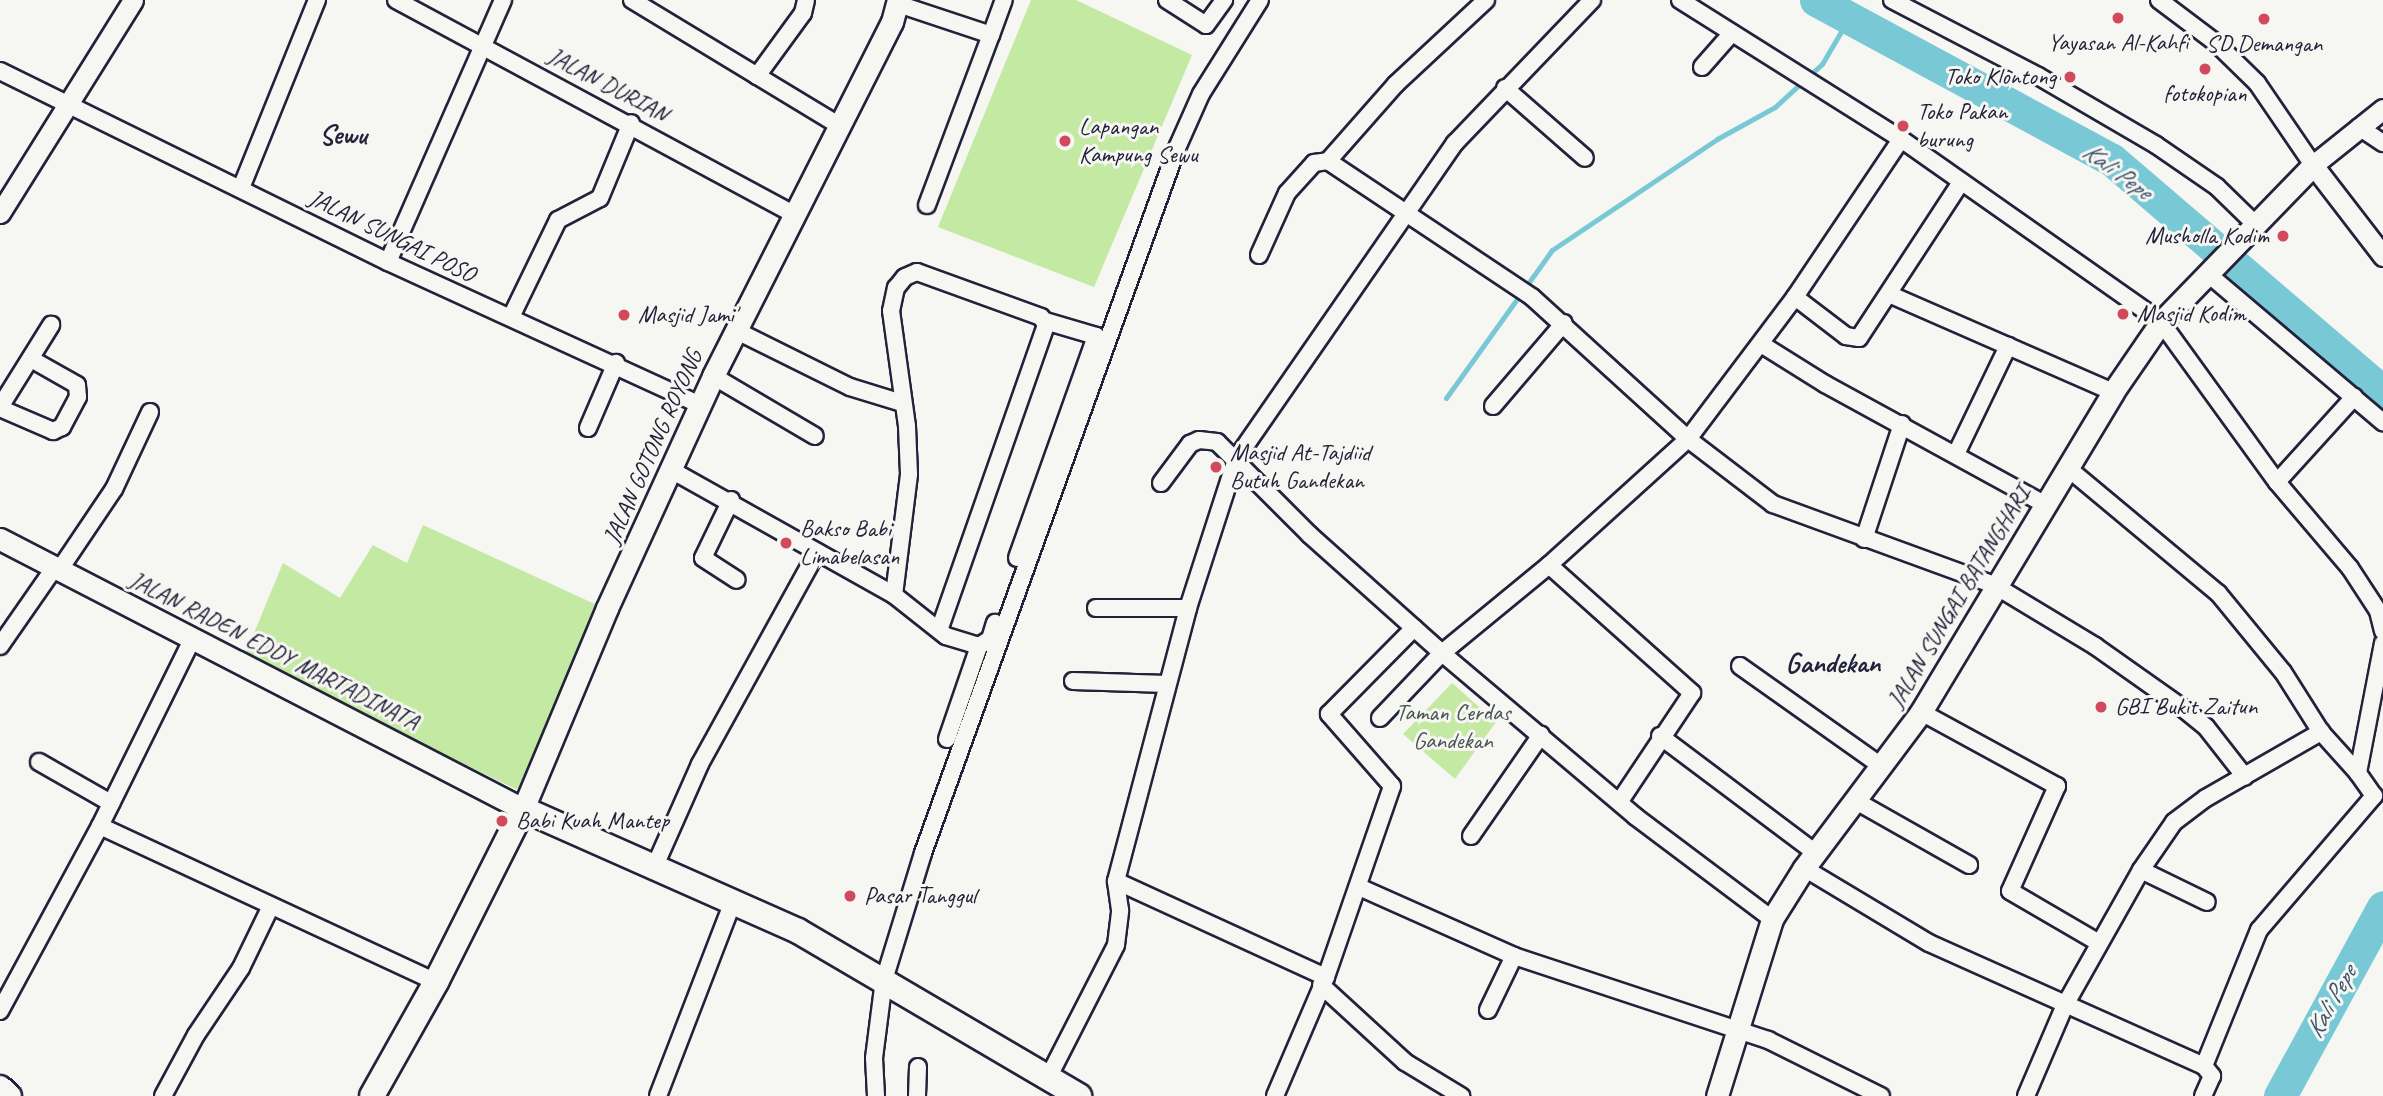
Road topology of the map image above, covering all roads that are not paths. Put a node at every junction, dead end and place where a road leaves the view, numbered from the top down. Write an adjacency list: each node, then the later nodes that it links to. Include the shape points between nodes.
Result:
1 (133, 0): 24 (street)
2 (317, 0): 35 (street)
3 (397, 0): 19 (street, JALAN DURIAN)
4 (503, 0): 19 (street)
5 (632, 0): 22 (street)
6 (806, 0): 22 (street, via 803,13)
7 (1004, 0): 18 (street)
8 (1167, 0): 9 (street, via 1206,25)
9 (1224, 0)
10 (1260, 0): 127 (street, via 1201,94 1177,148 923,853)
11 (1486, 0): 32 (street, via 1412,68)
12 (1592, 0): 23 (street)
13 (1680, 0): 17 (street)
14 (1892, 0): 40 (street, via 2038,76 2156,145 2217,187)
15 (2159, 0): 33 (street, via 2215,42 2257,83)
16 (898, 2): 18 (street); 27 (main road, JALAN GOTONG ROYONG)
17 (1731, 34): 20 (street); 29 (street)
18 (991, 35): 36 (street)
19 (483, 44): 26 (street, JALAN DURIAN); 43 (street)
20 (1702, 67)
21 (0, 71): 24 (street, JALAN SUNGAI POSO)
22 (757, 76): 27 (street)
23 (1505, 88): 31 (street); 39 (street, via 1455,143)
24 (66, 105): 35 (street, JALAN SUNGAI POSO); 37 (street)
25 (2383, 109): 28 (street)
26 (631, 123): 38 (street, JALAN DURIAN); 47 (street, via 600,198 558,220)
27 (838, 125): 38 (main road, JALAN GOTONG ROYONG)
28 (2359, 127): 30 (street); 33 (street)
29 (1901, 139): 34 (street); 46 (street)
30 (2383, 143)
31 (1586, 158)
32 (1328, 161): 39 (street); 41 (street, via 1314,163 1287,193)
33 (2313, 165): 40 (main road, JALAN SUNGAI BATANGHARI); 42 (street)
34 (1961, 182): 45 (street); 49 (street)
35 (241, 188): 43 (street, JALAN SUNGAI POSO)
36 (927, 205)
37 (0, 213)
38 (795, 215): 52 (main road, JALAN GOTONG ROYONG)
39 (1402, 215): 50 (street, via 1532,297); 71 (street)
40 (2251, 228): 44 (main road, JALAN SUNGAI BATANGHARI)
41 (1259, 255)
42 (2383, 256)
43 (388, 262): 47 (street, JALAN SUNGAI POSO)
44 (2211, 270): 49 (main road, JALAN SUNGAI BATANGHARI); 59 (street)
45 (1891, 295): 46 (street, via 1856,339); 54 (street)
46 (1795, 297): 53 (street)
47 (511, 317): 56 (street, JALAN SUNGAI POSO)
48 (1045, 321): 60 (street, via 917,272 905,276 896,288 891,311); 89 (street); 94 (street, via 1096,336 990,639)
49 (2161, 322): 58 (main road, JALAN SUNGAI BATANGHARI); 74 (street)
50 (1564, 323): 62 (street); 69 (street)
51 (51, 325): 55 (street)
52 (735, 330): 57 (main road, JALAN GOTONG ROYONG); 60 (street, via 850,387)
53 (1761, 344): 66 (street); 69 (street)
54 (2008, 346): 58 (street); 70 (street)
55 (31, 359): 63 (street); 63 (street, via 77,385 78,397 62,427 53,431)
56 (616, 363): 61 (street, JALAN SUNGAI POSO); 67 (street)
57 (713, 376): 61 (main road, JALAN GOTONG ROYONG); 68 (street)
58 (2113, 392): 72 (main road, JALAN SUNGAI BATANGHARI)
59 (2354, 397): 65 (street); 74 (street)
60 (902, 403): 85 (street, via 908,474)
61 (701, 405): 73 (main road, JALAN GOTONG ROYONG)
62 (1493, 406)
63 (1, 408)
64 (150, 412): 82 (street, via 114,489)
65 (2383, 422)
66 (1902, 424): 70 (street); 79 (street)
67 (588, 428)
68 (815, 436)
69 (1688, 439): 79 (street, via 1773,504); 81 (street)
70 (1956, 452): 77 (street)
71 (1236, 459): 75 (street, via 1217,442 1199,440 1190,444); 87 (street); 88 (street, via 1304,529)
72 (2069, 469): 77 (main road, JALAN SUNGAI BATANGHARI); 101 (street, via 2218,593 2283,672)
73 (673, 471): 76 (street); 112 (main road, JALAN GOTONG ROYONG, via 607,608)
74 (2277, 482): 90 (street, via 2350,568 2378,611)
75 (1161, 483)
76 (731, 500): 80 (street); 83 (street, via 703,558)
77 (2046, 505): 84 (main road, JALAN SUNGAI BATANGHARI)
78 (0, 539): 82 (main road, JALAN RADEN EDDY MARTADINATA)
79 (1864, 539): 84 (street)
80 (817, 552): 85 (street); 117 (street, via 700,764)
81 (1549, 565): 95 (street); 103 (street, via 1598,613 1691,690)
82 (58, 568): 91 (main road, JALAN RADEN EDDY MARTADINATA); 93 (street)
83 (737, 580)
84 (1994, 585): 99 (main road, JALAN SUNGAI BATANGHARI); 108 (street, via 2095,646 2180,706 2206,727)
85 (894, 595): 89 (street)
86 (1096, 608): 87 (street)
87 (1188, 608): 98 (street)
88 (1414, 628): 95 (street); 120 (street, via 1329,714 1392,782)
89 (939, 631): 94 (street)
90 (2383, 631)
91 (192, 640): 111 (street); 112 (main road, JALAN RADEN EDDY MARTADINATA)
92 (2383, 643): 107 (street)
93 (0, 646)
94 (979, 646): 104 (street)
95 (1442, 653): 100 (street); 102 (street)
96 (1740, 666): 106 (street)
97 (1073, 681): 98 (street)
98 (1167, 684): 119 (street)
99 (1921, 712): 106 (main road, JALAN SUNGAI BATANGHARI); 125 (street, via 2057,786 2010,891)
100 (1380, 718)
101 (2321, 733): 107 (street); 108 (street)
102 (1541, 735): 110 (street); 114 (street)
103 (1660, 736): 110 (street); 115 (street)
104 (947, 739)
105 (39, 762): 111 (street)
106 (1881, 766): 109 (main road, JALAN SUNGAI BATANGHARI)
107 (2358, 774): 134 (street, via 2374,796 2259,930)
108 (2245, 777): 118 (street, via 2185,813)
109 (1856, 800): 115 (main road, JALAN SUNGAI BATANGHARI); 116 (street)
110 (1620, 801): 124 (street)
111 (111, 803): 113 (street)
112 (523, 809): 117 (main road); 129 (main road)
113 (100, 826): 123 (street); 132 (street)
114 (1471, 836)
115 (1810, 860): 124 (main road, JALAN SUNGAI BATANGHARI); 130 (street, via 1929,943)
116 (1969, 865)
117 (654, 868): 121 (main road)
118 (2141, 870): 122 (street); 125 (street)
119 (1116, 881): 128 (street); 136 (street, via 1120,910 1116,945)
120 (1359, 887): 126 (street); 128 (street)
121 (733, 902): 127 (main road, via 798,931); 141 (street)
122 (2207, 902)
123 (271, 906): 129 (street); 139 (street, via 241,968 196,1035)
124 (1772, 919): 133 (main road, JALAN SUNGAI BATANGHARI)
125 (2099, 943): 130 (street)
126 (1514, 956): 131 (street); 133 (street)
127 (884, 980): 136 (main road); 142 (street, via 874,1058)
128 (1323, 981): 145 (street); 146 (street, via 1405,1062)
129 (436, 982): 140 (main road)
130 (2065, 1005): 134 (street); 149 (street)
131 (1488, 1010)
132 (0, 1011)
133 (1737, 1029): 147 (main road, JALAN SUNGAI BATANGHARI); 148 (street, via 1813,1059)
134 (2204, 1066): 150 (street, via 2212,1076)
135 (918, 1067): 143 (street)
136 (1048, 1078): 144 (main road)
137 (0, 1088): 138 (main road)
138 (9, 1096)
139 (163, 1096)
140 (372, 1096)
141 (657, 1096)
142 (876, 1096)
143 (917, 1096)
144 (1079, 1096)
145 (1275, 1096)
146 (1461, 1096)
147 (1717, 1096)
148 (1881, 1096)
149 (2026, 1096)
150 (2203, 1096)

